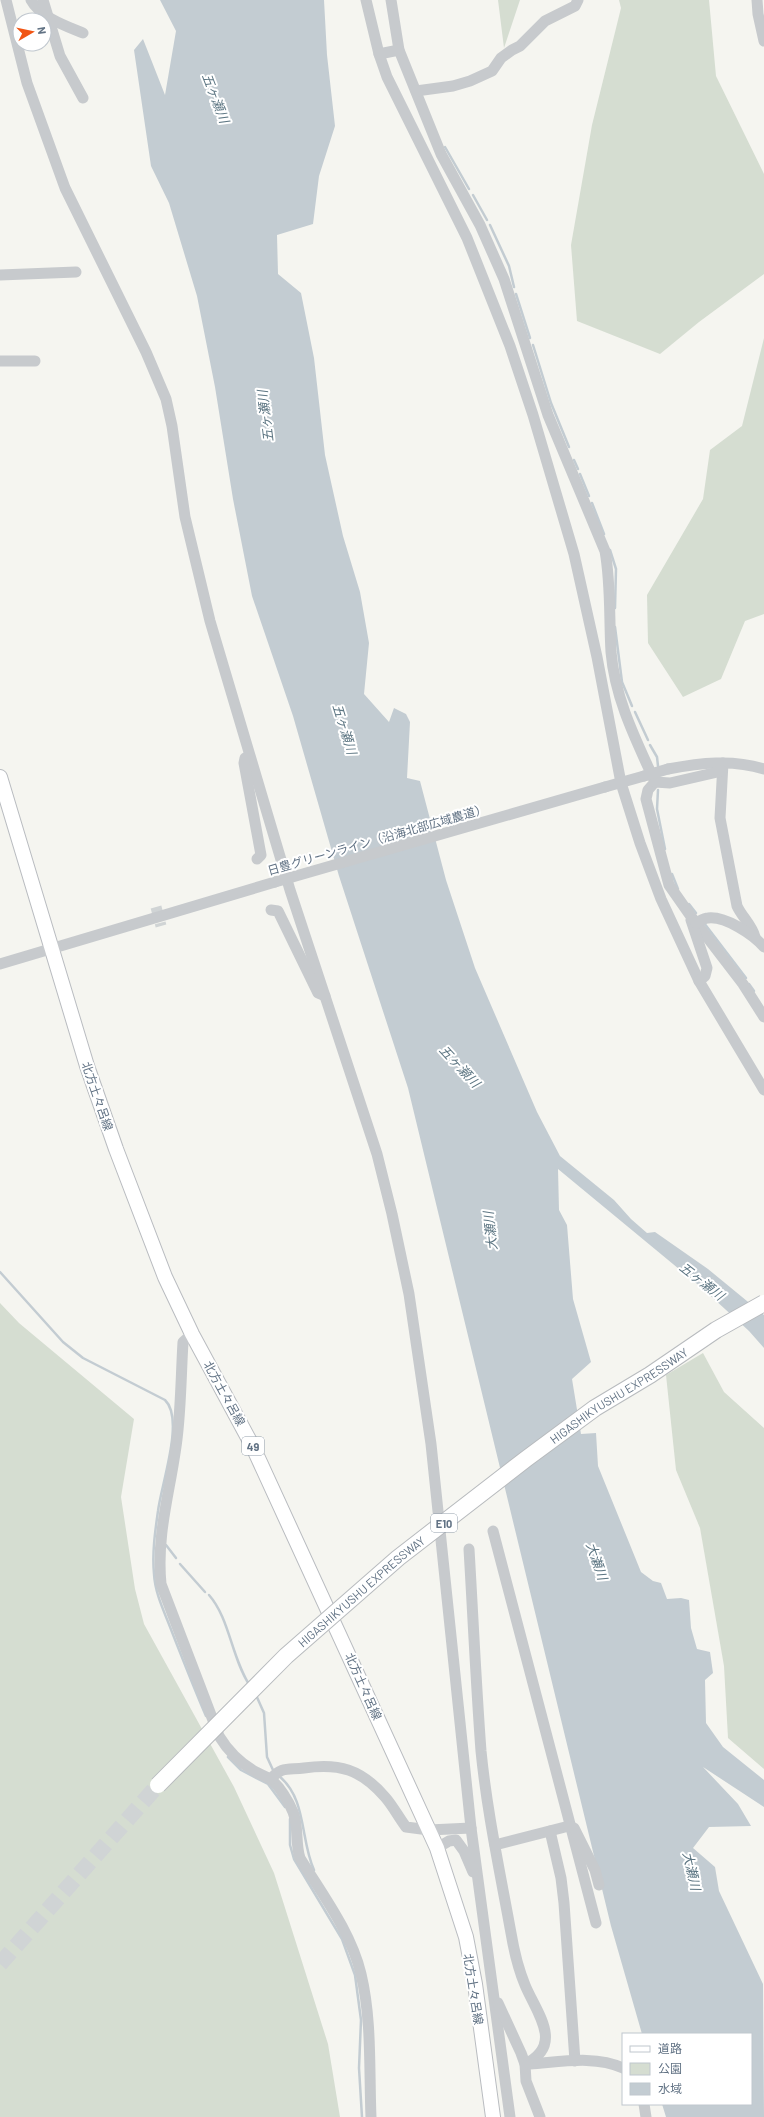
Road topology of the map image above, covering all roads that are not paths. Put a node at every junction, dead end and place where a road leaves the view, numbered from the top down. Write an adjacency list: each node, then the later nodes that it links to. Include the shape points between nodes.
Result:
1 (6, 0): 22 (street, via 27,83 65,188 146,352 166,399 185,517 210,622)
2 (31, 0): 8 (street)
3 (43, 0): 9 (street)
4 (366, 0): 15 (street)
5 (391, 0): 14 (street)
6 (578, 0): 16 (street, via 576,6 539,25 520,46 501,58 492,71 453,86)
7 (757, 0): 13 (street)
8 (42, 12)
9 (46, 12)
10 (52, 18): 12 (street)
11 (52, 31): 17 (street, via 60,56)
12 (83, 33)
13 (764, 41)
14 (400, 50): 15 (street); 16 (street)
15 (379, 54): 27 (street, via 387,77 467,238 510,346 533,415 574,554 597,656)
16 (416, 91): 26 (street, via 441,154 480,225 504,279 548,415 605,551 609,572 612,654 624,713)
17 (83, 98)
18 (76, 272): 19 (street)
19 (0, 275)
20 (0, 361): 21 (street)
21 (34, 361)
22 (247, 749): 28 (street, via 244,763 261,855); 36 (street)
23 (722, 767): 24 (street, 日豊グリーンライン（沿海北部広域農道）, via 752,765); 26 (street, via 670,783); 27 (street, 日豊グリーンライン（沿海北部広域農道）, bridge, via 703,763 668,769); 31 (street, via 720,818 725,846 737,906 753,929)
24 (764, 769)
25 (0, 777): 33 (main road, 北方土々呂線 / 49)
26 (655, 782): 30 (street, via 648,790 646,799 662,864 669,885)
27 (621, 783): 33 (street, 日豊グリーンライン（沿海北部広域農道）, bridge); 35 (street, via 661,898)
28 (257, 859)
29 (271, 910): 36 (street, via 278,911 318,993)
30 (693, 919): 31 (street, via 710,918 742,929); 35 (street, via 707,968 705,976); 37 (street, via 743,984)
31 (755, 937): 32 (street)
32 (764, 946)
33 (50, 949): 34 (street, 日豊グリーンライン（沿海北部広域農道）); 40 (main road, 北方土々呂線 / 49, via 116,1149 165,1277)
34 (0, 964)
35 (699, 981): 38 (street)
36 (326, 996): 46 (street, via 376,1154 409,1294 442,1536)
37 (764, 1017)
38 (764, 1090)
39 (764, 1304): 44 (highway, HIGASHIKYUSHU EXPRESSWAY / E10, bridge, via 716,1330 650,1375 595,1408 398,1558 286,1656)
40 (192, 1334): 43 (street, via 183,1342 177,1440 162,1521 161,1584 219,1736 241,1763); 47 (main road, 北方土々呂線 / 49, via 254,1447)
41 (493, 1531): 45 (street)
42 (469, 1549): 49 (street, via 482,1752)
43 (271, 1780): 47 (street, via 277,1772 284,1769 320,1765 342,1767 358,1773 373,1785 386,1798 406,1827); 59 (street, via 294,1813 296,1845 300,1858 347,1937 361,1974 367,2018)
44 (158, 1785)
45 (571, 1827): 48 (street); 52 (street, via 574,1828); 53 (street)
46 (471, 1828): 47 (street); 51 (street)
47 (429, 1830): 50 (main road, 北方土々呂線 / 49)
48 (550, 1831): 49 (street); 55 (street, via 564,1903)
49 (495, 1845): 56 (street, via 514,1954 527,1991 544,2023 544,2048 538,2058)
50 (437, 1848): 51 (street, via 456,1840); 60 (main road, 北方土々呂線 / 49, via 466,1937)
51 (479, 1883): 54 (street)
52 (599, 1885)
53 (596, 1923)
54 (494, 1993): 56 (street); 61 (street)
55 (575, 2061): 56 (street); 57 (street, via 610,2062)
56 (525, 2064): 62 (street, via 526,2081)
57 (622, 2068)
58 (644, 2105): 63 (street)
59 (371, 2117)
60 (493, 2117)
61 (510, 2117)
62 (540, 2117)
63 (646, 2117)

